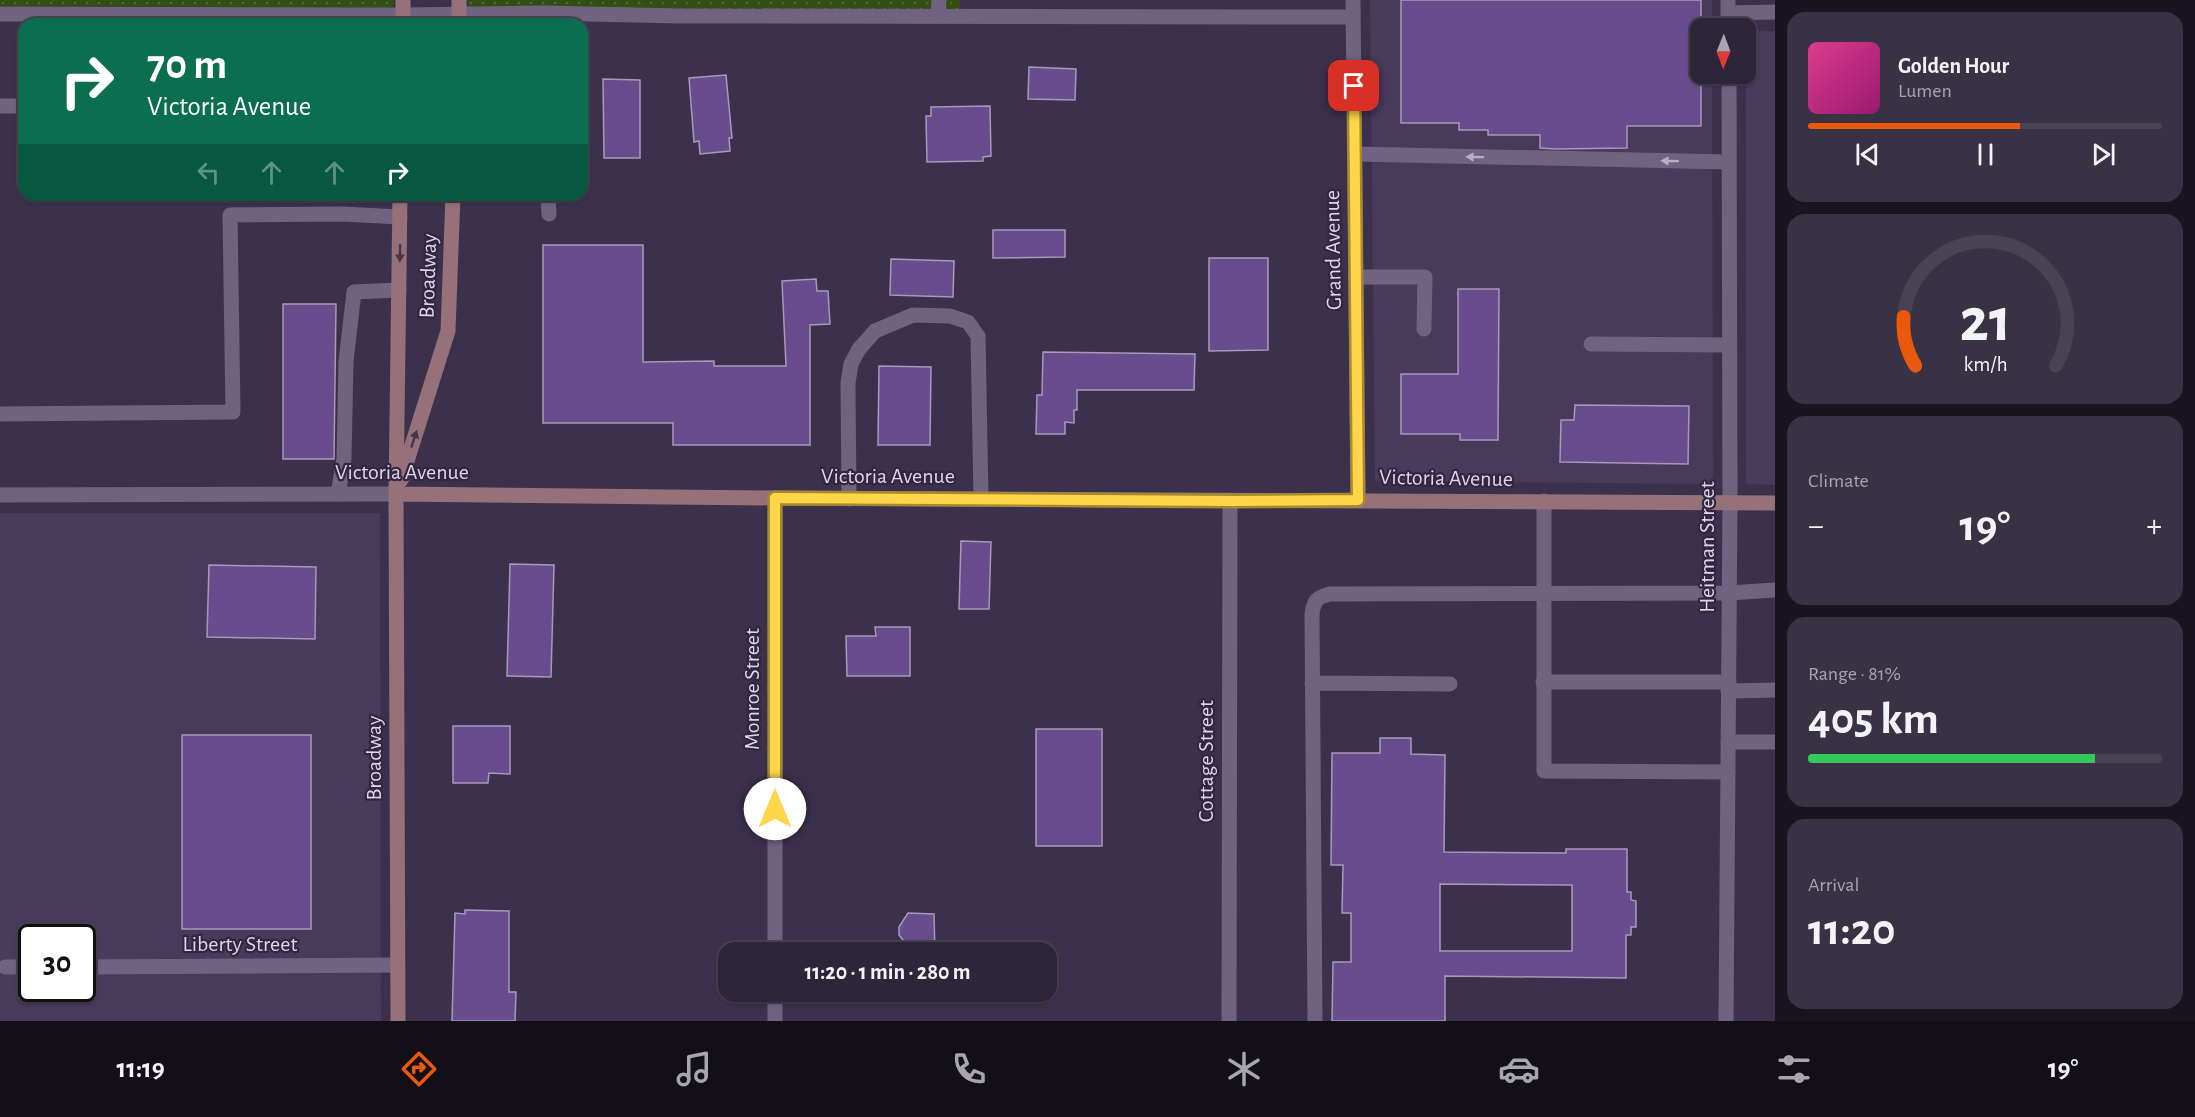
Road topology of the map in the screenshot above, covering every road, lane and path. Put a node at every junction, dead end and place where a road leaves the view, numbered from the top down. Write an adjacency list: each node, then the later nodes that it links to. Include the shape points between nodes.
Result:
1 (939, 0): 8 (street)
2 (1353, 0): 9 (street, Grand Avenue)
3 (1775, 12): 6 (street)
4 (403, 13): 5 (street); 7 (street)
5 (459, 13): 10 (street)
6 (1728, 14)
7 (0, 15)
8 (938, 16): 9 (street); 10 (street)
9 (1353, 17): 14 (street, Grand Avenue)
10 (546, 18)
11 (1728, 84): 15 (street, Heitman Street)
12 (0, 106): 13 (street)
13 (18, 106)
14 (1354, 154): 15 (street, one-way to 14); 21 (street, Grand Avenue)
15 (1729, 162): 25 (street, Heitman Street)
16 (400, 201): 20 (street, Broadway)
17 (453, 201): 28 (street, Broadway, one-way to 17, via 448,331)
18 (548, 201): 19 (street)
19 (549, 214)
20 (400, 218): 22 (street, Broadway, one-way to 22); 26 (street, via 230,215 233,412)
21 (1356, 277): 23 (street, via 1425,277); 33 (street, Grand Avenue)
22 (399, 290): 27 (street, via 354,292 346,361 344,459); 28 (street, Broadway)
23 (1424, 329)
24 (1591, 344): 25 (street)
25 (1729, 345): 36 (street, Heitman Street)
26 (0, 414)
27 (338, 494): 28 (street, Victoria Avenue); 29 (street, Victoria Avenue)
28 (396, 494): 30 (street, Victoria Avenue); 50 (street, Broadway)
29 (0, 495)
30 (775, 498): 31 (street, Victoria Avenue); 49 (street, Monroe Street)
31 (849, 499): 32 (street, Victoria Avenue); 32 (street, via 851,364 875,331 913,315 950,316 968,322 978,336)
32 (981, 499): 34 (street, Victoria Avenue)
33 (1358, 500): 34 (street, Victoria Avenue); 35 (street, Victoria Avenue)
34 (1230, 501): 57 (street, Cottage Street)
35 (1544, 501): 36 (street, Victoria Avenue); 39 (street)
36 (1730, 503): 37 (street, Victoria Avenue); 40 (street, Heitman Street)
37 (1775, 503)
38 (1775, 590): 40 (street)
39 (1543, 593): 40 (street); 41 (street); 42 (street, via 1319,596 1312,614)
40 (1729, 593): 44 (street, Heitman Street)
41 (1544, 682): 44 (street); 48 (street, via 1544,771)
42 (1312, 683): 43 (street); 58 (street)
43 (1450, 684)
44 (1728, 686): 45 (street); 46 (street, Heitman Street)
45 (1775, 690)
46 (1728, 742): 47 (street); 48 (street, Heitman Street)
47 (1775, 742)
48 (1728, 772): 59 (street, Heitman Street)
49 (775, 942)
50 (397, 965): 53 (street, Liberty Street); 55 (street, Broadway)
51 (5, 967): 52 (street)
52 (18, 967)
53 (96, 967)
54 (775, 1002): 56 (street)
55 (398, 1021)
56 (775, 1021)
57 (1229, 1021)
58 (1315, 1021)
59 (1726, 1021)

